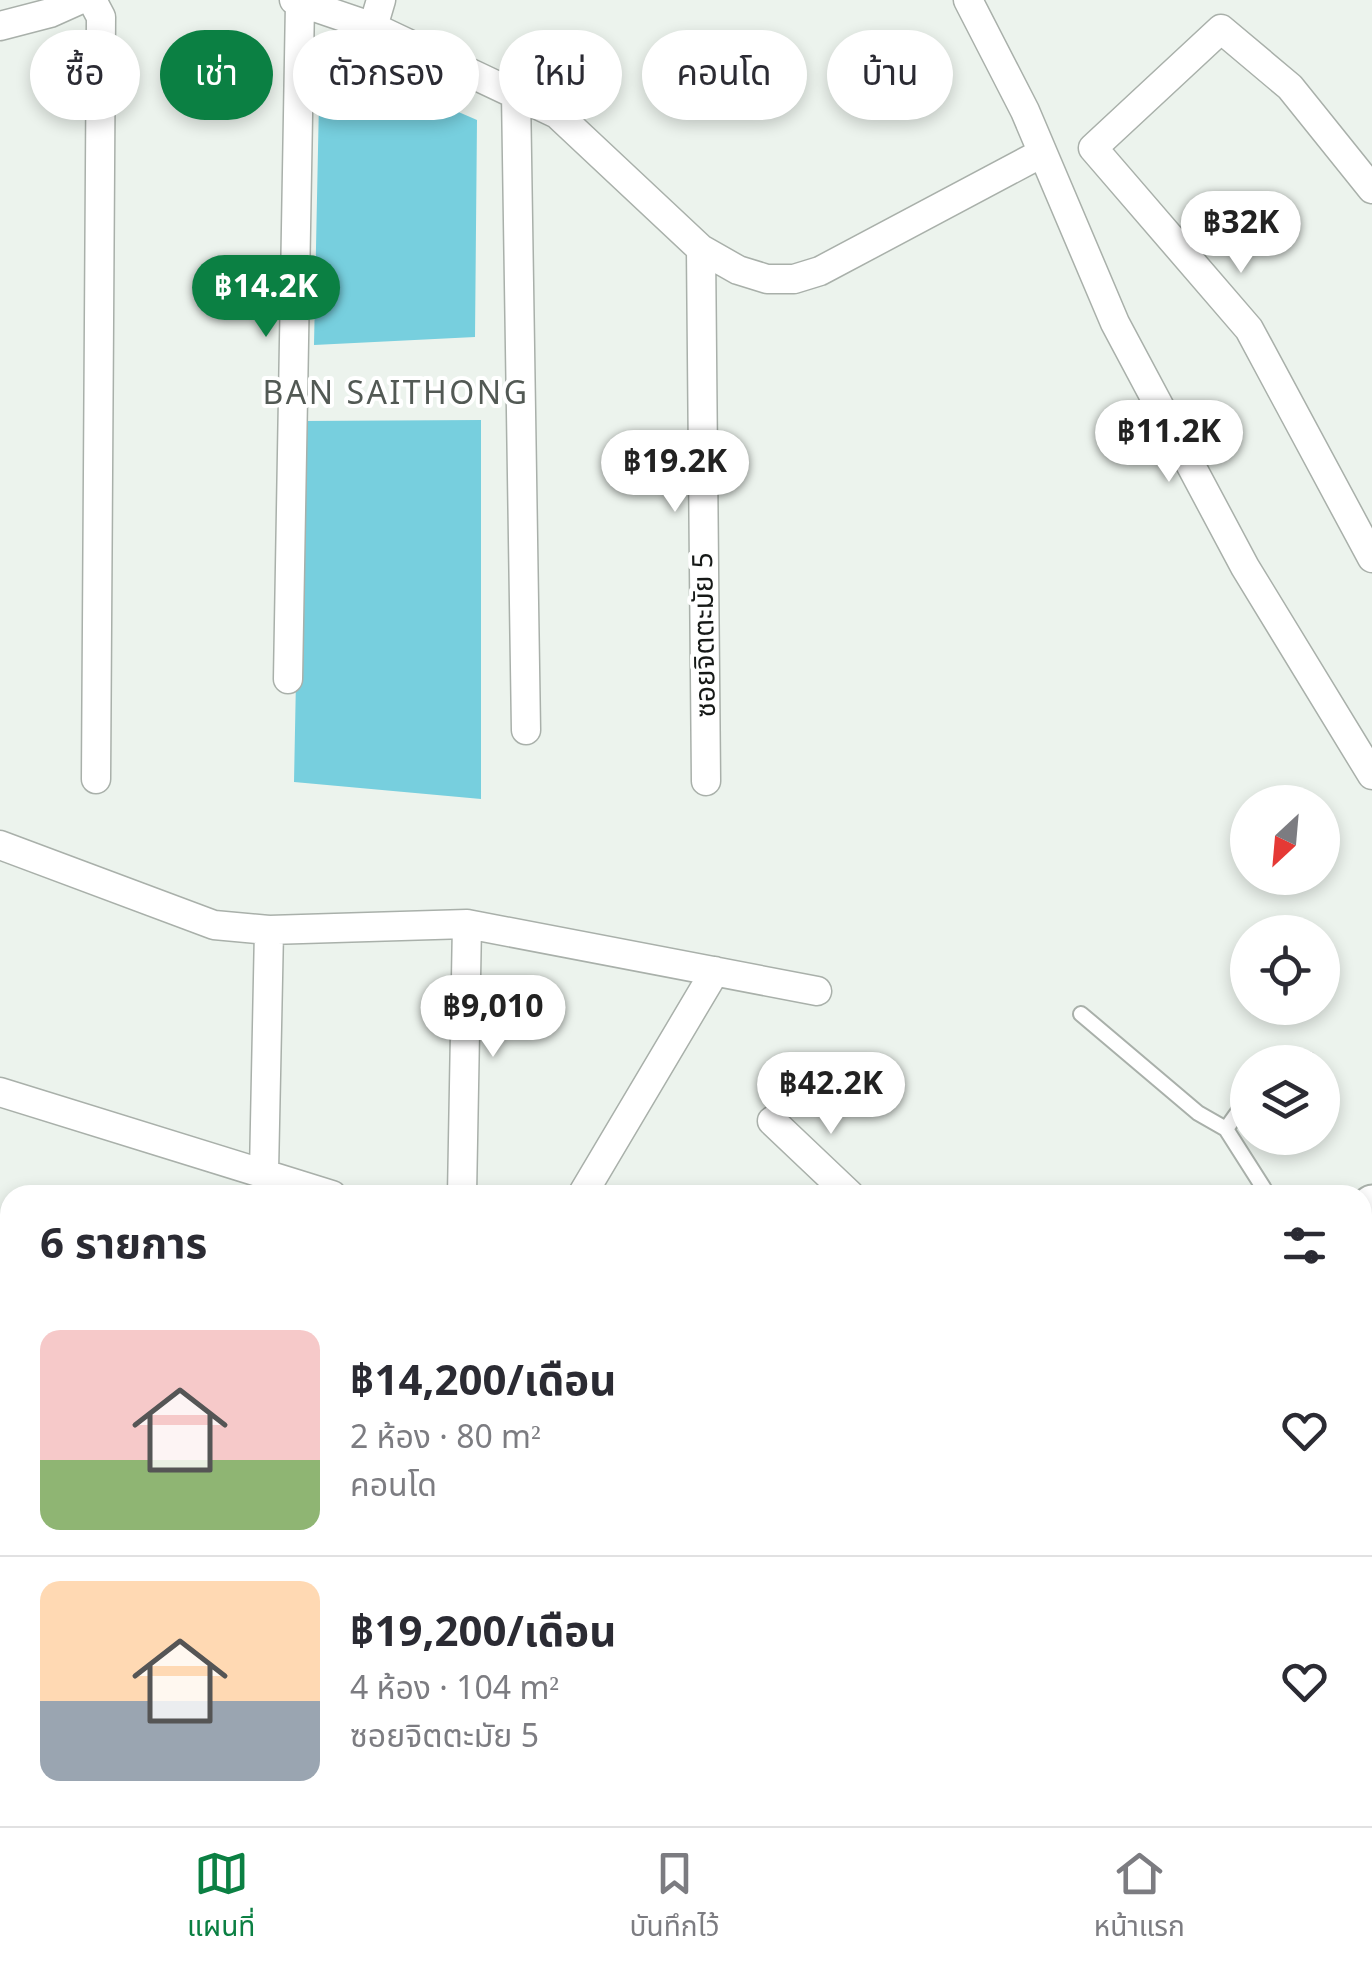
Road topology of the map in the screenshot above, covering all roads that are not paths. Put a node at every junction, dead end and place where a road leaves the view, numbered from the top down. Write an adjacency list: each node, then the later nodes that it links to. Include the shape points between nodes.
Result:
1 (79, 0): 6 (street)
2 (92, 0): 17 (street, via 101,17)
3 (968, 0): 10 (street)
4 (297, 1): 5 (street); 14 (street)
5 (377, 14): 7 (street)
6 (0, 26)
7 (499, 83)
8 (516, 120): 15 (street)
9 (564, 120): 12 (street)
10 (1042, 154): 12 (street, via 794,279 738,270); 16 (street, via 1124,340 1245,567)
11 (1372, 189): 13 (street, via 1290,87 1220,29 1093,148 1249,329)
12 (701, 249): 18 (street, ซอยจิตตะมัย 5)
13 (1372, 558)
14 (288, 679)
15 (526, 730)
16 (1372, 775)
17 (96, 780)
18 (706, 781)
19 (0, 846): 21 (street, via 214,926)
20 (467, 924): 21 (street); 22 (street); 31 (street)
21 (268, 930): 29 (street)
22 (715, 971): 23 (street); 32 (street)
23 (817, 990)
24 (1082, 1014): 28 (lane)
25 (0, 1092): 29 (street)
26 (772, 1121): 33 (street)
27 (1230, 1123): 28 (lane)
28 (1226, 1129): 34 (lane)
29 (264, 1172): 30 (street)
30 (302, 1185)
31 (462, 1185)
32 (588, 1185)
33 (839, 1185)
34 (1262, 1185)

